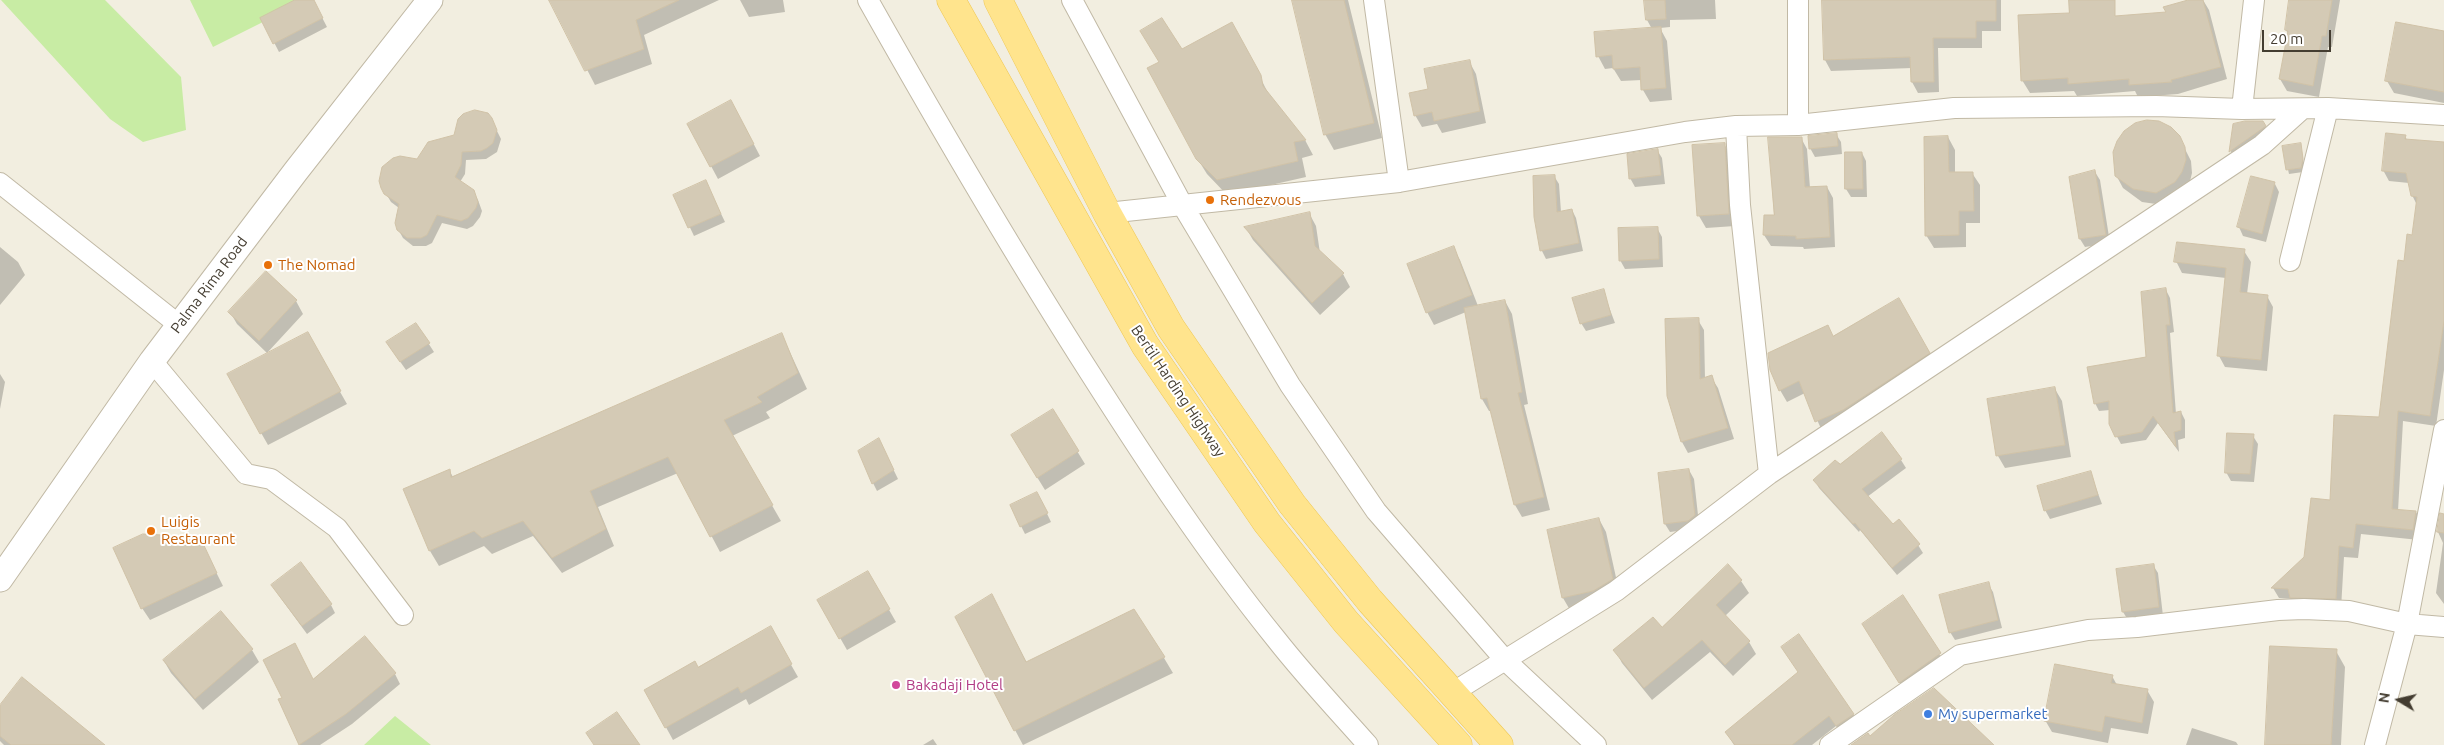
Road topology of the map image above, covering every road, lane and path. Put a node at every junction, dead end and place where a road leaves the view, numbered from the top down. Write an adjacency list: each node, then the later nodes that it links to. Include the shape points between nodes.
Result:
1 (430, 0): 20 (street, Palma Rima Road)
2 (868, 0): 30 (street, via 940,129 1035,287 1147,462 1277,640)
3 (951, 0): 31 (main road, Bertil Harding Highway, via 1145,345 1267,523 1346,622)
4 (998, 0): 18 (main road, Bertil Harding Highway)
5 (1072, 0): 17 (street)
6 (1374, 0): 15 (street)
7 (1798, 0): 13 (street)
8 (2254, 0): 10 (street)
9 (2328, 108): 11 (street); 12 (street); 19 (street)
10 (2242, 109): 11 (street); 13 (street, via 2156,106 1954,108)
11 (2302, 109): 23 (street, via 2262,145)
12 (2444, 115)
13 (1798, 125): 14 (street)
14 (1736, 126): 15 (street); 23 (street, via 1740,205)
15 (1398, 182): 17 (street)
16 (0, 183): 20 (street)
17 (1183, 206): 18 (street); 28 (street, via 1290,385 1376,511)
18 (1108, 213): 29 (main road, Bertil Harding Highway, via 1171,328 1292,504 1370,601)
19 (2290, 261)
20 (179, 325): 21 (street, Palma Rima Road)
21 (152, 361): 24 (street, Palma Rima Road); 25 (street, via 246,474 271,480 337,528)
22 (2444, 430): 26 (street)
23 (1769, 474): 28 (street, via 1616,591)
24 (0, 579)
25 (402, 615)
26 (2407, 624): 27 (street); 34 (street, via 2349,611 2278,610 2088,630 1960,655); 35 (street)
27 (2444, 626)
28 (1505, 660): 29 (street); 33 (street)
29 (1452, 693): 32 (main road, Bertil Harding Highway)
30 (1368, 745)
31 (1458, 745)
32 (1499, 745)
33 (1596, 745)
34 (1830, 745)
35 (2375, 745)

